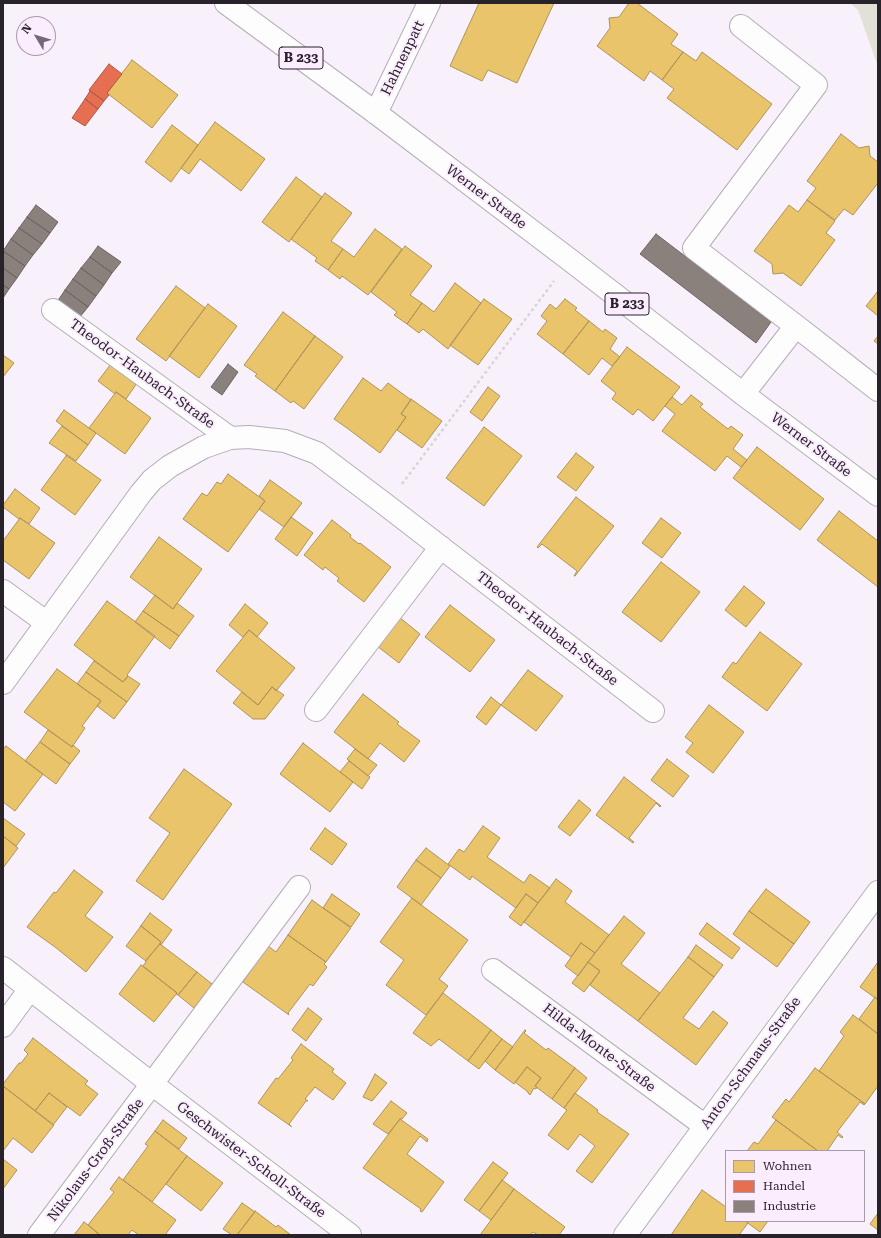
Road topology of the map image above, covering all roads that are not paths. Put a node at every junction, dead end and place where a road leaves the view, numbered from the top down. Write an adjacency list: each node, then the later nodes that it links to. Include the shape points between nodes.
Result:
1 (226, 3): 4 (street, Werner Straße / B 233)
2 (429, 3): 4 (street, Hahnenpatt)
3 (741, 26): 6 (street, via 816,85 694,248)
4 (376, 114): 8 (street, Werner Straße / B 233)
5 (53, 310): 9 (street, Theodor-Haubach-Straße)
6 (796, 326): 7 (street); 8 (street)
7 (878, 390)
8 (743, 394): 10 (street, Werner Straße / B 233)
9 (230, 438): 11 (street, Theodor-Haubach-Straße, via 249,437 285,441 317,453); 13 (street, Theodor-Haubach-Straße, via 185,456 152,480)
10 (878, 495)
11 (441, 547): 15 (street); 16 (street, Theodor-Haubach-Straße)
12 (3, 591): 13 (street)
13 (47, 623): 14 (street, Theodor-Haubach-Straße)
14 (3, 683)
15 (316, 710)
16 (654, 712)
17 (299, 888): 23 (street)
18 (878, 892): 24 (street, Anton-Schmaus-Straße)
19 (3, 968): 21 (street, Geschwister-Scholl-Straße)
20 (493, 970): 24 (street, Hilda-Monte-Straße)
21 (30, 989): 22 (street); 23 (street, Geschwister-Scholl-Straße)
22 (3, 1026)
23 (152, 1084): 25 (street, Nikolaus-Groß-Straße); 26 (street, Geschwister-Scholl-Straße)
24 (705, 1126): 27 (street, Anton-Schmaus-Straße)
25 (39, 1235)
26 (350, 1235)
27 (625, 1235)

